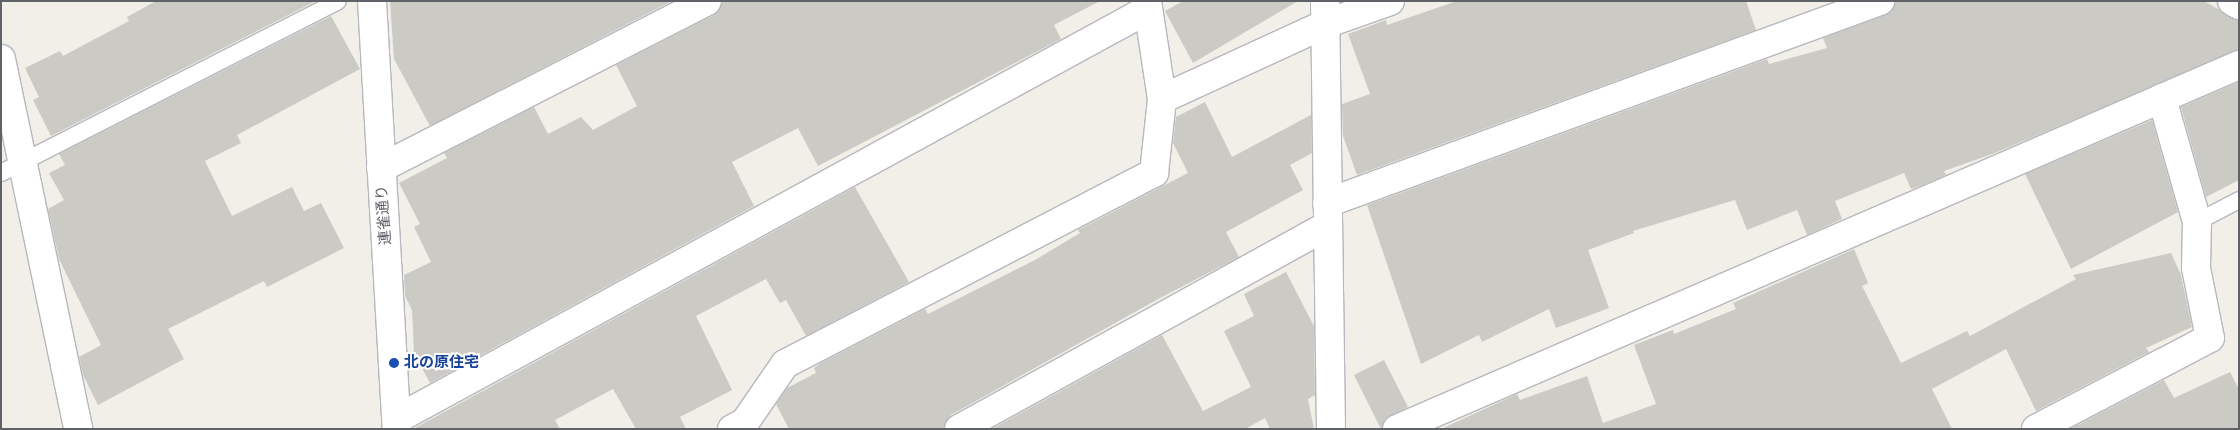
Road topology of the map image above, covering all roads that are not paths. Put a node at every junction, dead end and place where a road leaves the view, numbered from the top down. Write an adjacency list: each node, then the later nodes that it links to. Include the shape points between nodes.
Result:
1 (338, 1): 14 (lane)
2 (372, 1): 15 (street, 連雀通り)
3 (707, 1): 15 (street)
4 (1390, 1): 9 (street)
5 (1880, 1): 17 (street)
6 (2232, 1): 8 (street)
7 (1147, 5): 13 (street); 19 (street)
8 (2239, 5)
9 (1325, 13): 13 (street); 17 (street)
10 (1, 59): 14 (street)
11 (2239, 65): 12 (street)
12 (2162, 98): 18 (street); 24 (street)
13 (1162, 99): 20 (street, via 1154,173 785,364)
14 (12, 168): 21 (street)
15 (381, 168): 19 (street, 連雀通り)
16 (2239, 200): 18 (lane)
17 (1327, 214): 22 (street); 23 (street)
18 (2197, 222): 25 (street, via 2196,268 2210,338)
19 (397, 424)
20 (742, 426)
21 (78, 429)
22 (959, 429)
23 (1332, 429)
24 (1397, 429)
25 (2036, 429)

